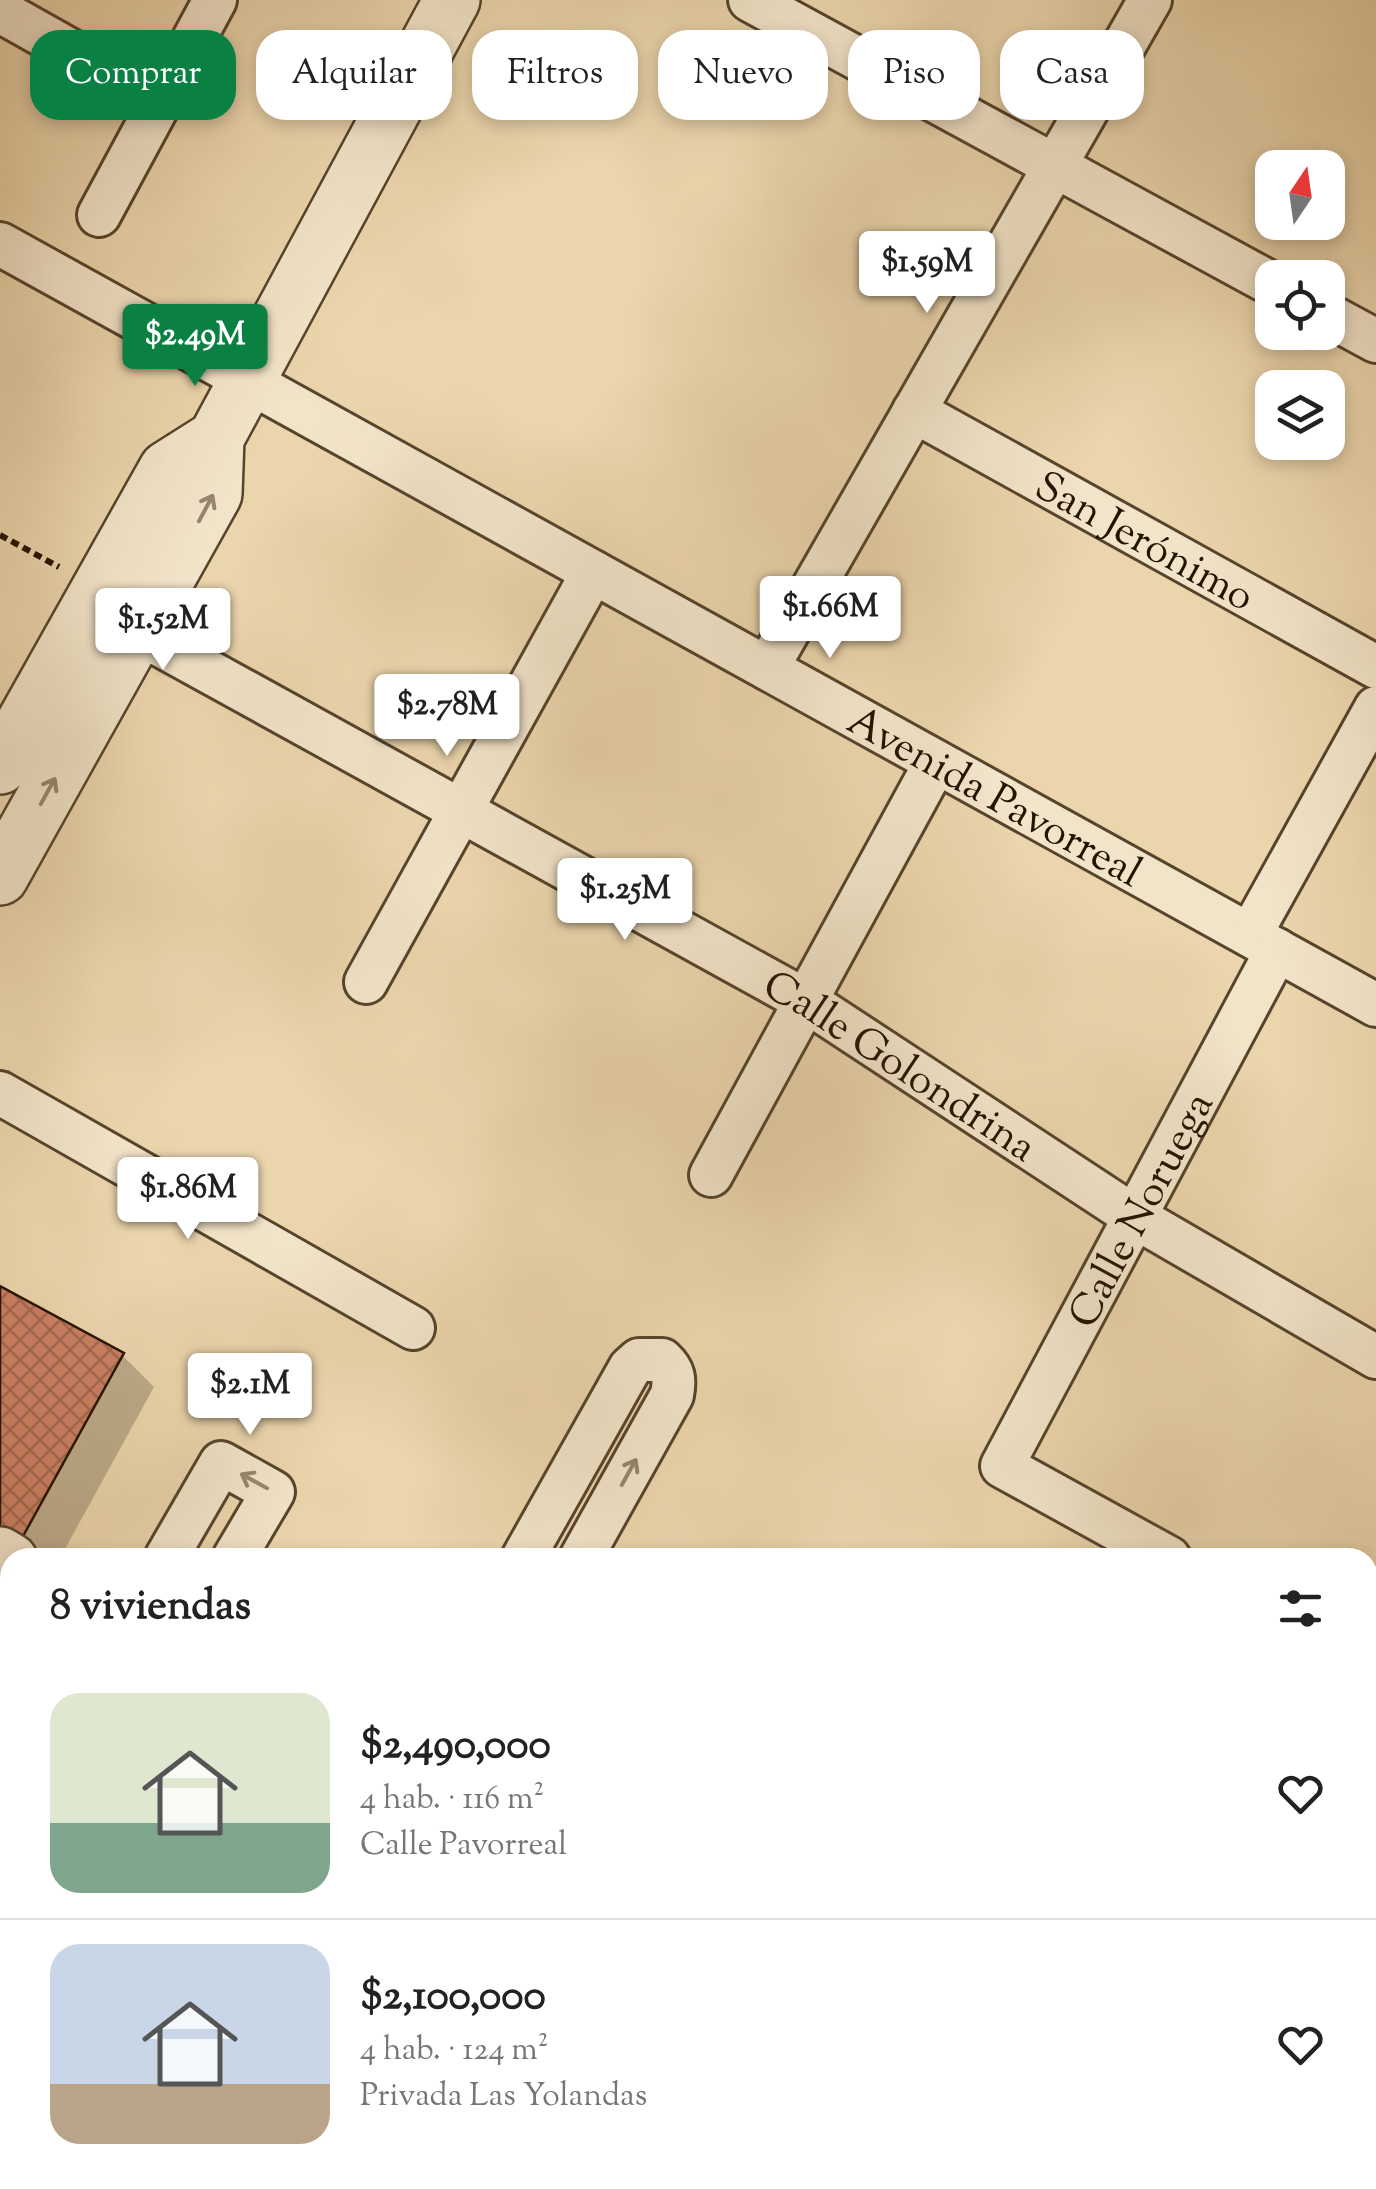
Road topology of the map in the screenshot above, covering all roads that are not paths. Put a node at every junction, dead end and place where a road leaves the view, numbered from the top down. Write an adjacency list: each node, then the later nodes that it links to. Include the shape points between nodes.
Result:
1 (215, 0): 7 (street)
2 (452, 0): 15 (street)
3 (750, 0): 9 (street)
4 (1150, 0): 9 (street)
5 (0, 12): 6 (street)
6 (32, 30)
7 (199, 30)
8 (150, 120): 10 (street)
9 (1056, 166): 12 (street); 16 (street)
10 (100, 215)
11 (0, 244): 15 (street, Avenida Pavorreal)
12 (1255, 275)
13 (1345, 325): 14 (street)
14 (1376, 342)
15 (248, 381): 17 (street); 18 (street, Avenida Pavorreal)
16 (914, 411): 20 (street, San Jerónimo); 21 (street)
17 (216, 438): 19 (street, one-way to 17, via 214,494); 24 (street, via 168,469)
18 (593, 572): 21 (street, Avenida Pavorreal); 25 (street)
19 (137, 632): 25 (street, Calle Golondrina); 26 (street, one-way to 19)
20 (1376, 667)
21 (768, 668): 23 (street, Avenida Pavorreal)
22 (1376, 708): 27 (street, Calle Noruega)
23 (936, 762): 27 (street, Avenida Pavorreal); 29 (street)
24 (0, 766)
25 (461, 810): 28 (street); 29 (street, Calle Golondrina)
26 (0, 876)
27 (1264, 942): 30 (street, Avenida Pavorreal); 33 (street, Calle Noruega)
28 (366, 982)
29 (806, 1001): 32 (street); 33 (street, Calle Golondrina)
30 (1376, 1005)
31 (0, 1092): 34 (street)
32 (710, 1175)
33 (1135, 1216): 35 (street, Calle Golondrina); 40 (street, Calle Noruega, via 1002,1466)
34 (413, 1328)
35 (1376, 1357)
36 (172, 1548): 37 (street, one-way to 36, via 272,1492 221,1463)
37 (240, 1548)
38 (529, 1548): 39 (street, one-way to 38, via 672,1395 675,1382 662,1360 639,1360 630,1368)
39 (587, 1548)
40 (1150, 1548)

